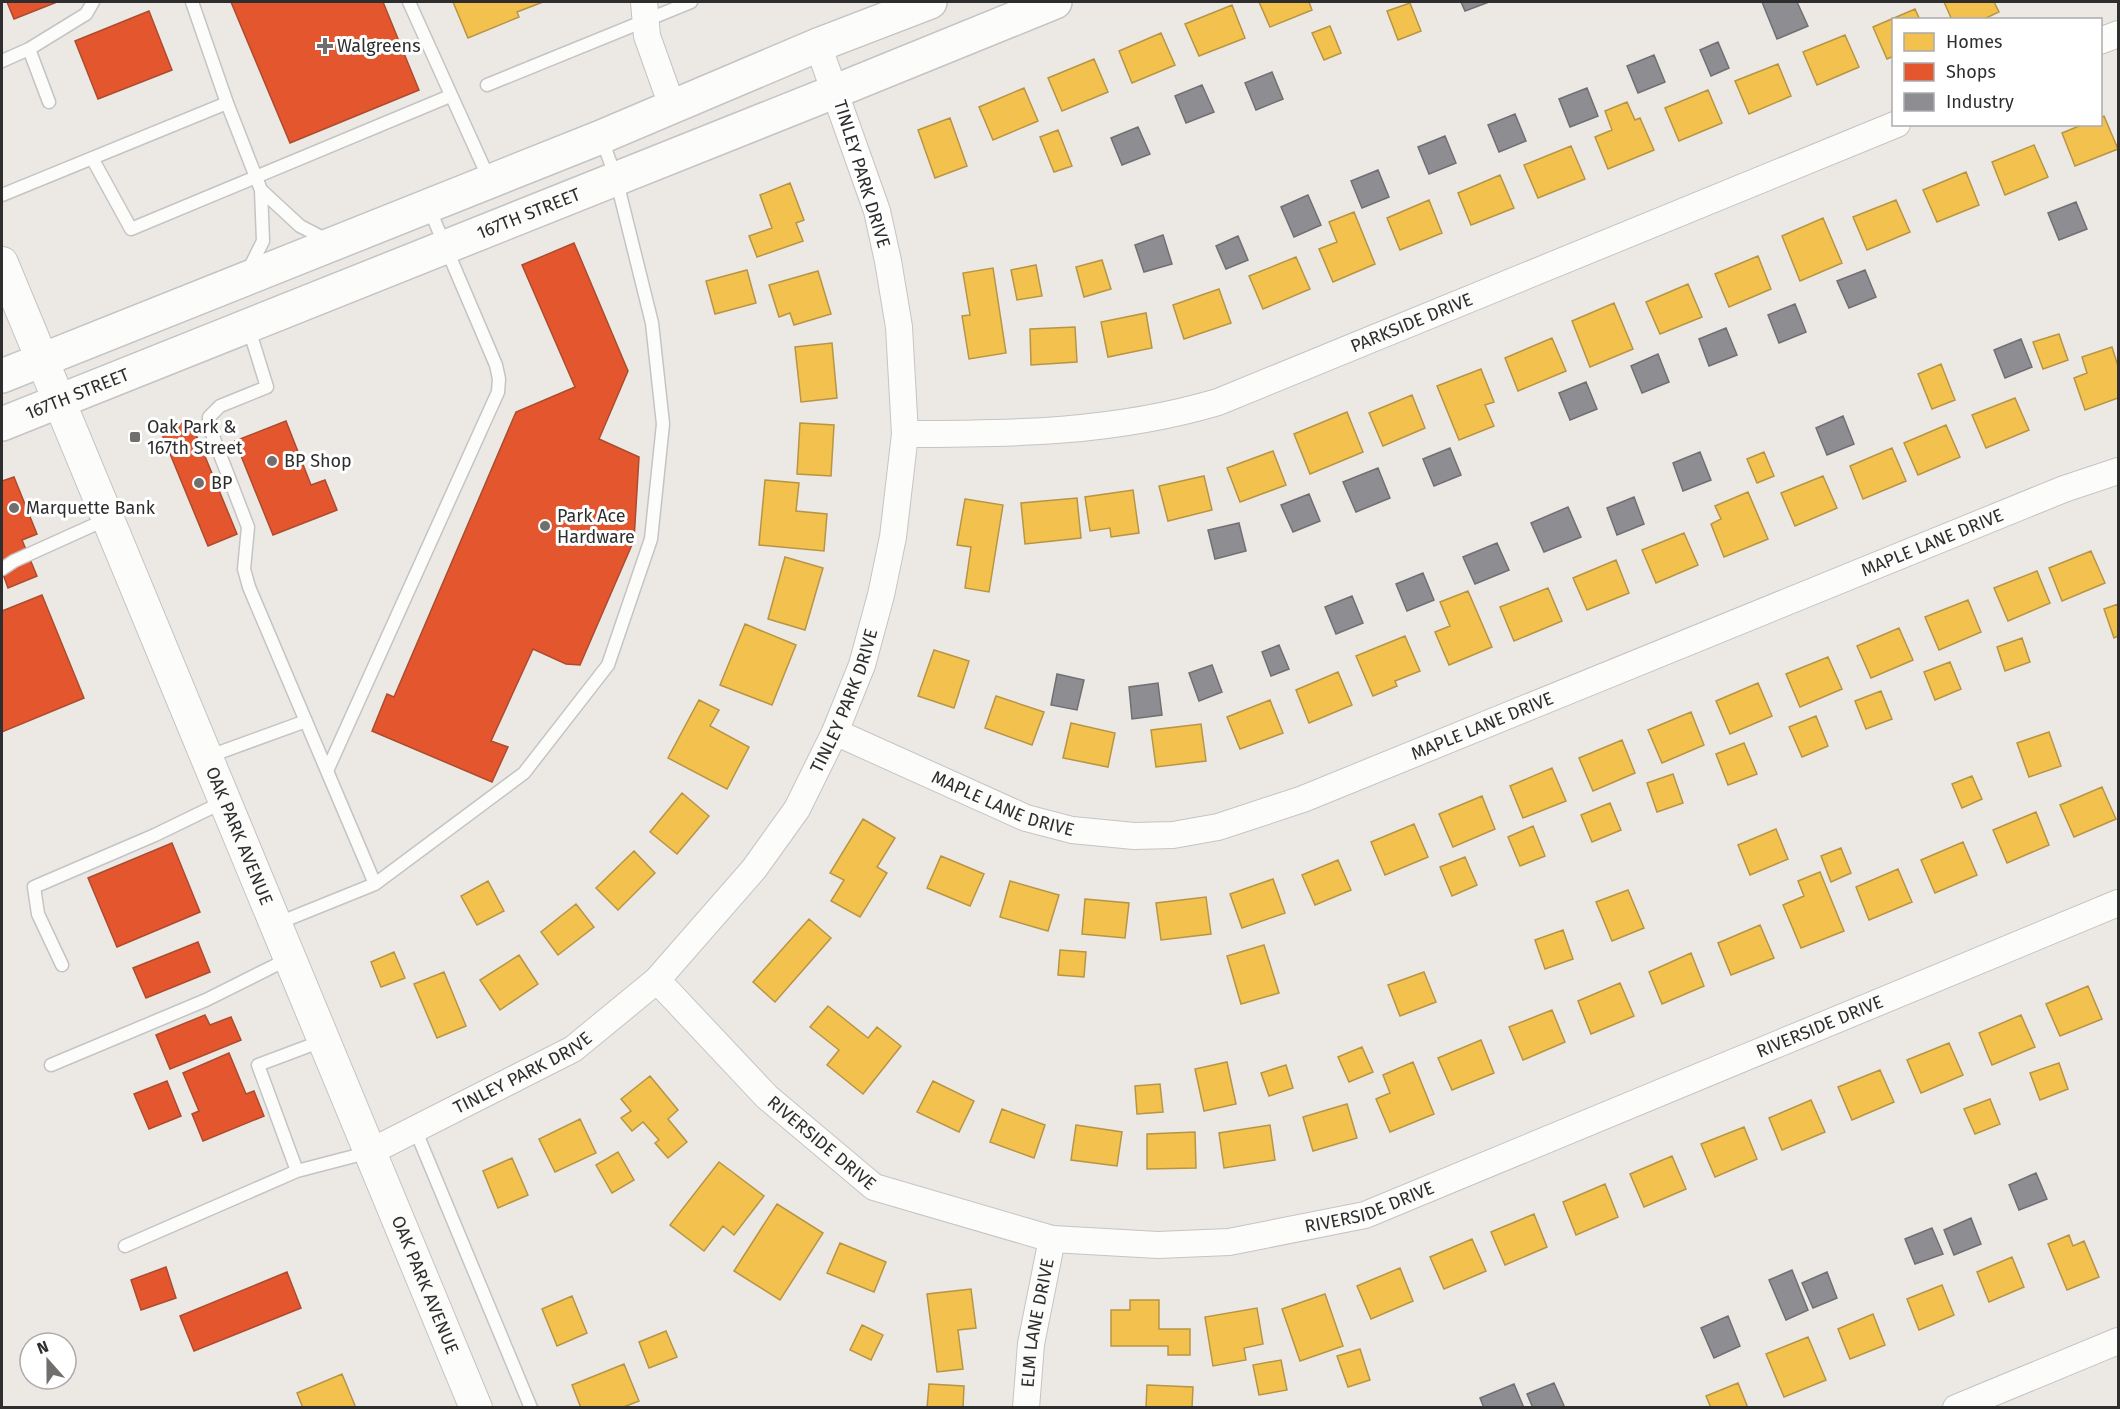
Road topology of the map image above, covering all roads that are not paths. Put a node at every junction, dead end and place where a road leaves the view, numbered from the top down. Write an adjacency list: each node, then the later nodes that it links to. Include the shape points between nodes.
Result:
1 (93, 2): 11 (lane, via 86,14)
2 (192, 2): 17 (lane)
3 (410, 2): 15 (lane)
4 (691, 2): 7 (lane)
5 (930, 2): 10 (main road)
6 (1055, 2): 14 (main road, 167TH STREET)
7 (644, 11): 13 (lane); 18 (street, via 650,45)
8 (2118, 34): 9 (street)
9 (2102, 40)
10 (818, 45): 14 (street, TINLEY PARK DRIVE); 18 (main road)
11 (29, 49): 12 (lane); 16 (lane)
12 (2, 61)
13 (487, 85)
14 (836, 91): 23 (main road, 167TH STREET); 37 (street, TINLEY PARK DRIVE, via 877,211 888,261 899,327)
15 (450, 96): 22 (lane); 24 (lane)
16 (49, 102)
17 (227, 103): 21 (lane); 22 (lane)
18 (672, 106): 20 (main road)
19 (1892, 126): 37 (street, PARKSIDE DRIVE, via 1218,402 1148,420 1073,431)
20 (601, 137): 23 (lane); 24 (main road)
21 (92, 158): 22 (lane, via 131,229); 26 (lane)
22 (256, 175): 25 (lane)
23 (616, 178): 29 (main road, 167TH STREET); 46 (lane, via 652,323 663,424 651,539 619,634 608,665 524,773)
24 (490, 182): 27 (main road)
25 (261, 190): 28 (lane, via 300,226); 31 (lane, via 263,241)
26 (2, 195)
27 (429, 207): 28 (main road); 29 (lane)
28 (333, 244): 31 (main road)
29 (447, 246): 32 (main road, 167TH STREET); 44 (lane, via 496,365 498,392)
30 (2, 263): 33 (street, OAK PARK AVENUE)
31 (244, 280): 33 (main road)
32 (247, 325): 35 (main road, 167TH STREET); 41 (lane, via 267,387 220,406 209,417 209,426 248,527 244,568 249,587)
33 (41, 361): 34 (main road); 35 (street, OAK PARK AVENUE)
34 (2, 376)
35 (58, 401): 36 (main road, 167TH STREET); 39 (street, OAK PARK AVENUE)
36 (2, 424)
37 (904, 434): 42 (street, TINLEY PARK DRIVE, via 893,537 881,595 862,665)
38 (2118, 471): 42 (street, MAPLE LANE DRIVE, via 2064,489 1303,799 1218,826 1173,835 1134,836 1072,830 1026,819)
39 (107, 519): 40 (lane); 43 (street, OAK PARK AVENUE)
40 (2, 569)
41 (306, 721): 43 (lane); 44 (lane)
42 (835, 732): 51 (street, TINLEY PARK DRIVE, via 797,808 754,869)
43 (206, 758): 45 (street, OAK PARK AVENUE)
44 (327, 771): 46 (lane)
45 (224, 801): 48 (street, OAK PARK AVENUE); 50 (lane, via 34,887 38,914)
46 (375, 884): 48 (lane)
47 (2118, 903): 57 (street, RIVERSIDE DRIVE, via 1365,1215 1229,1242 1158,1245)
48 (275, 925): 49 (street, OAK PARK AVENUE)
49 (290, 959): 52 (street, OAK PARK AVENUE); 53 (lane, via 206,1000)
50 (62, 966)
51 (657, 980): 54 (street, TINLEY PARK DRIVE, via 573,1049); 57 (street, RIVERSIDE DRIVE, via 767,1097 874,1187)
52 (323, 1040): 55 (street, OAK PARK AVENUE); 56 (lane, via 258,1065)
53 (51, 1065)
54 (415, 1129): 55 (street, TINLEY PARK DRIVE); 61 (lane)
55 (370, 1152): 56 (lane); 60 (street, OAK PARK AVENUE)
56 (297, 1171): 58 (lane)
57 (1052, 1239): 62 (street, ELM LANE DRIVE, via 1031,1344)
58 (125, 1246)
59 (2118, 1341): 63 (street)
60 (476, 1407)
61 (531, 1407)
62 (1026, 1407)
63 (1956, 1407)

